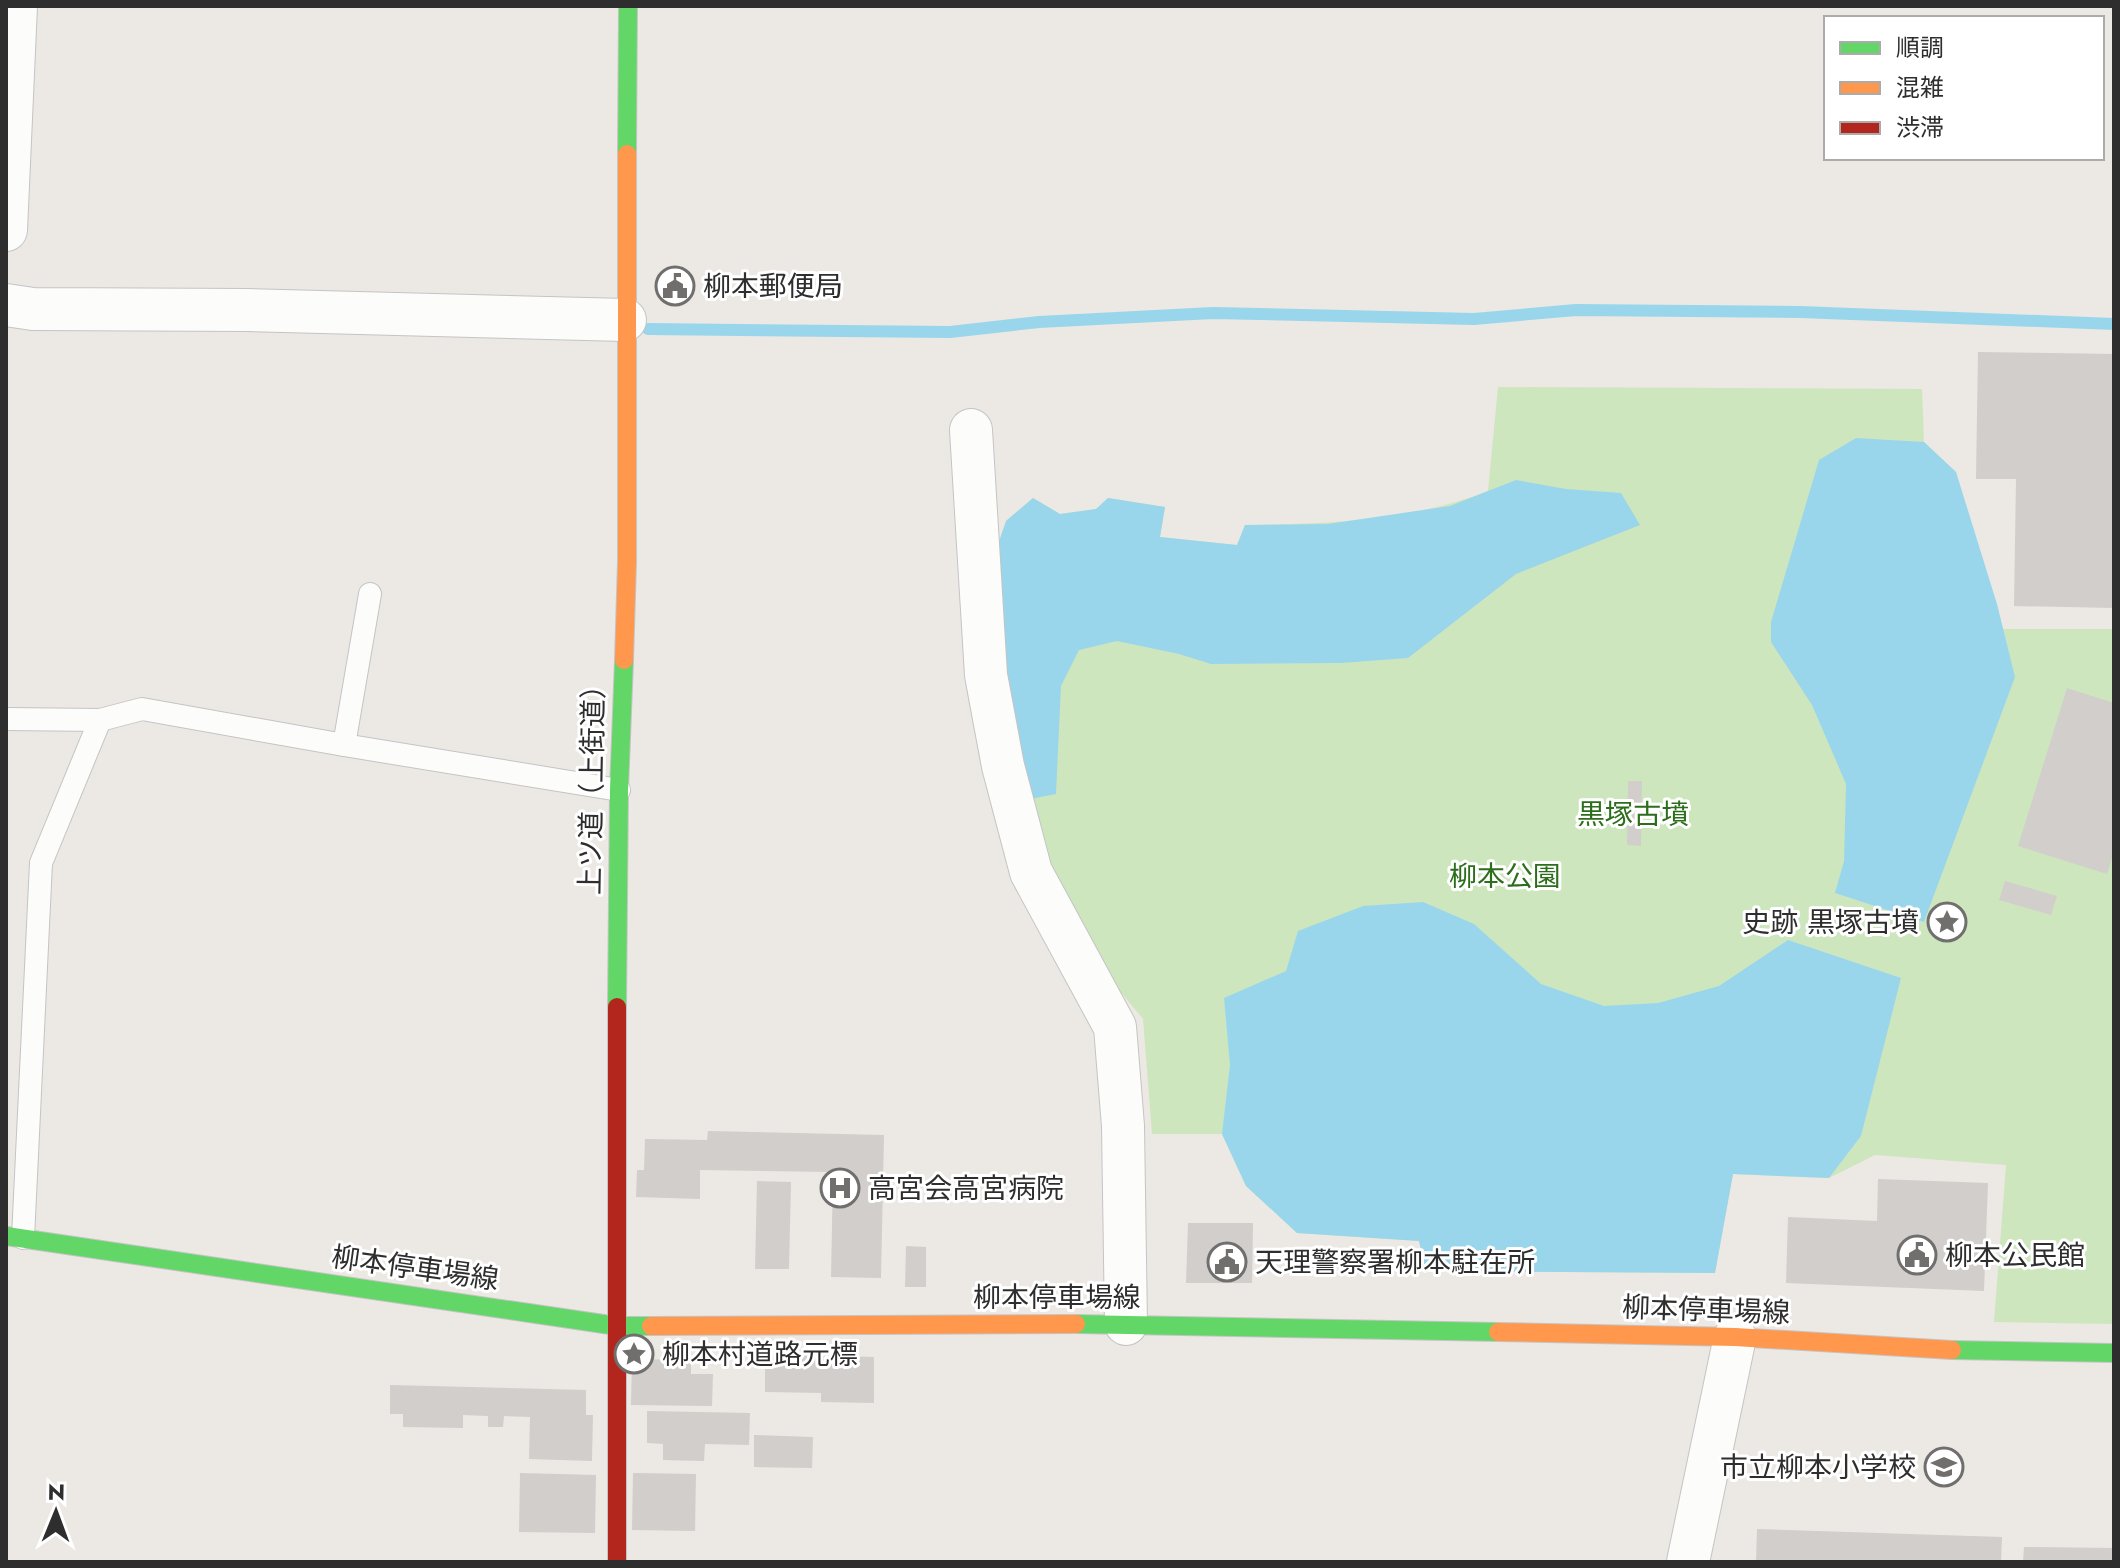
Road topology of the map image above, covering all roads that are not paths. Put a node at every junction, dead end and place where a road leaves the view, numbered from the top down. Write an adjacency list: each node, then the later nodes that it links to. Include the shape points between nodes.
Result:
1 (16, 6): 3 (street)
2 (628, 6): 5 (main road, 上ツ道（上街道）)
3 (6, 230)
4 (6, 305): 5 (street)
5 (625, 320): 11 (main road, 上ツ道（上街道）, via 627,562)
6 (971, 430): 13 (street, via 986,675 1003,766 1031,872 1115,1027 1123,1126)
7 (370, 594): 10 (lane)
8 (6, 719): 9 (lane)
9 (100, 720): 10 (lane, via 142,709); 12 (lane, via 41,863)
10 (344, 745): 11 (lane)
11 (619, 790): 14 (main road, 上ツ道（上街道）)
12 (15, 1237): 14 (main road, 柳本停車場線)
13 (1126, 1324): 14 (main road, 柳本停車場線); 15 (main road, 柳本停車場線)
14 (617, 1326): 17 (main road, 上ツ道（上街道）)
15 (1735, 1337): 16 (main road, 柳本停車場線, via 1991,1352); 18 (street)
16 (2114, 1353)
17 (617, 1562)
18 (1688, 1562)

